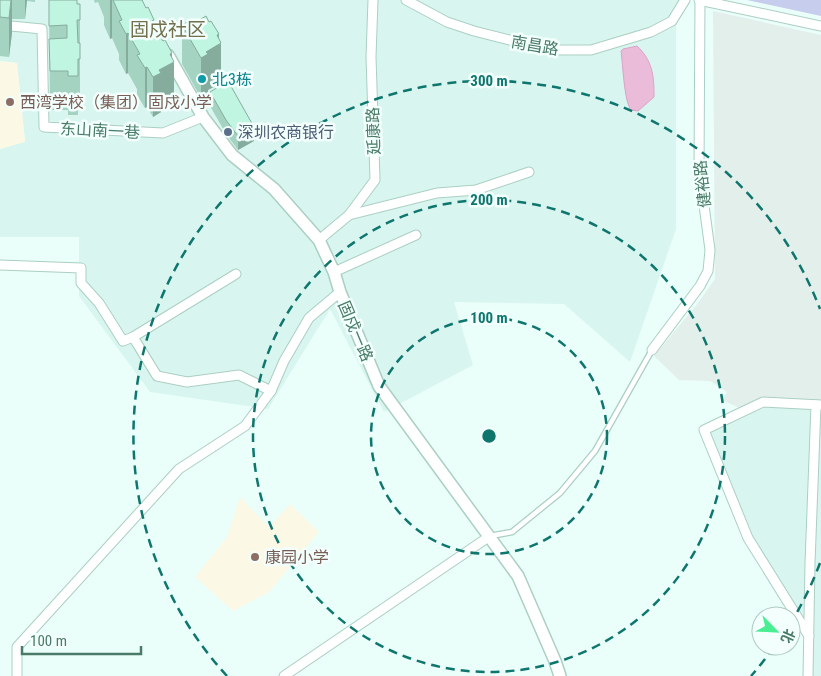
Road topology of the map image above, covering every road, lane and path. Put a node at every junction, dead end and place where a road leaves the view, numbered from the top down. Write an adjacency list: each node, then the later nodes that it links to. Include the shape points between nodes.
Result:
1 (373, 0): 10 (street, 延康路, via 371,57 375,180)
2 (406, 0): 3 (street, 南昌路, via 465,28 549,50 591,50 651,32 672,21)
3 (685, 0)
4 (700, 0): 6 (street); 18 (street, 健裕路, via 699,168 710,250 708,271)
5 (0, 24): 8 (street, 东山南一巷, via 42,29 44,126 163,132)
6 (821, 26)
7 (162, 45): 8 (street, 固戍一路)
8 (204, 117): 12 (street, 固戍一路, via 232,155 274,189)
9 (529, 172): 10 (street, via 476,190 437,193)
10 (349, 214): 12 (street, 延康路)
11 (416, 236): 14 (street)
12 (319, 240): 14 (street, 固戍一路)
13 (0, 265): 17 (street, via 81,268 81,283 99,303 124,341)
14 (334, 272): 16 (street, 固戍一路)
15 (236, 274): 17 (street)
16 (340, 292): 19 (street, via 308,318); 21 (street, 固戍一路, via 379,386)
17 (133, 337): 19 (street, via 157,376 187,382 239,375)
18 (652, 350): 21 (lane, via 595,451 560,493 512,532)
19 (271, 391): 25 (street, via 245,426 179,469 17,647)
20 (819, 405): 22 (street); 24 (street, via 764,402 704,430 748,538)
21 (490, 536): 26 (street); 27 (street, 固戍一路, via 518,576)
22 (810, 563): 23 (street); 24 (street)
23 (821, 563)
24 (809, 636): 28 (street)
25 (16, 676)
26 (284, 676)
27 (560, 676)
28 (808, 676)

